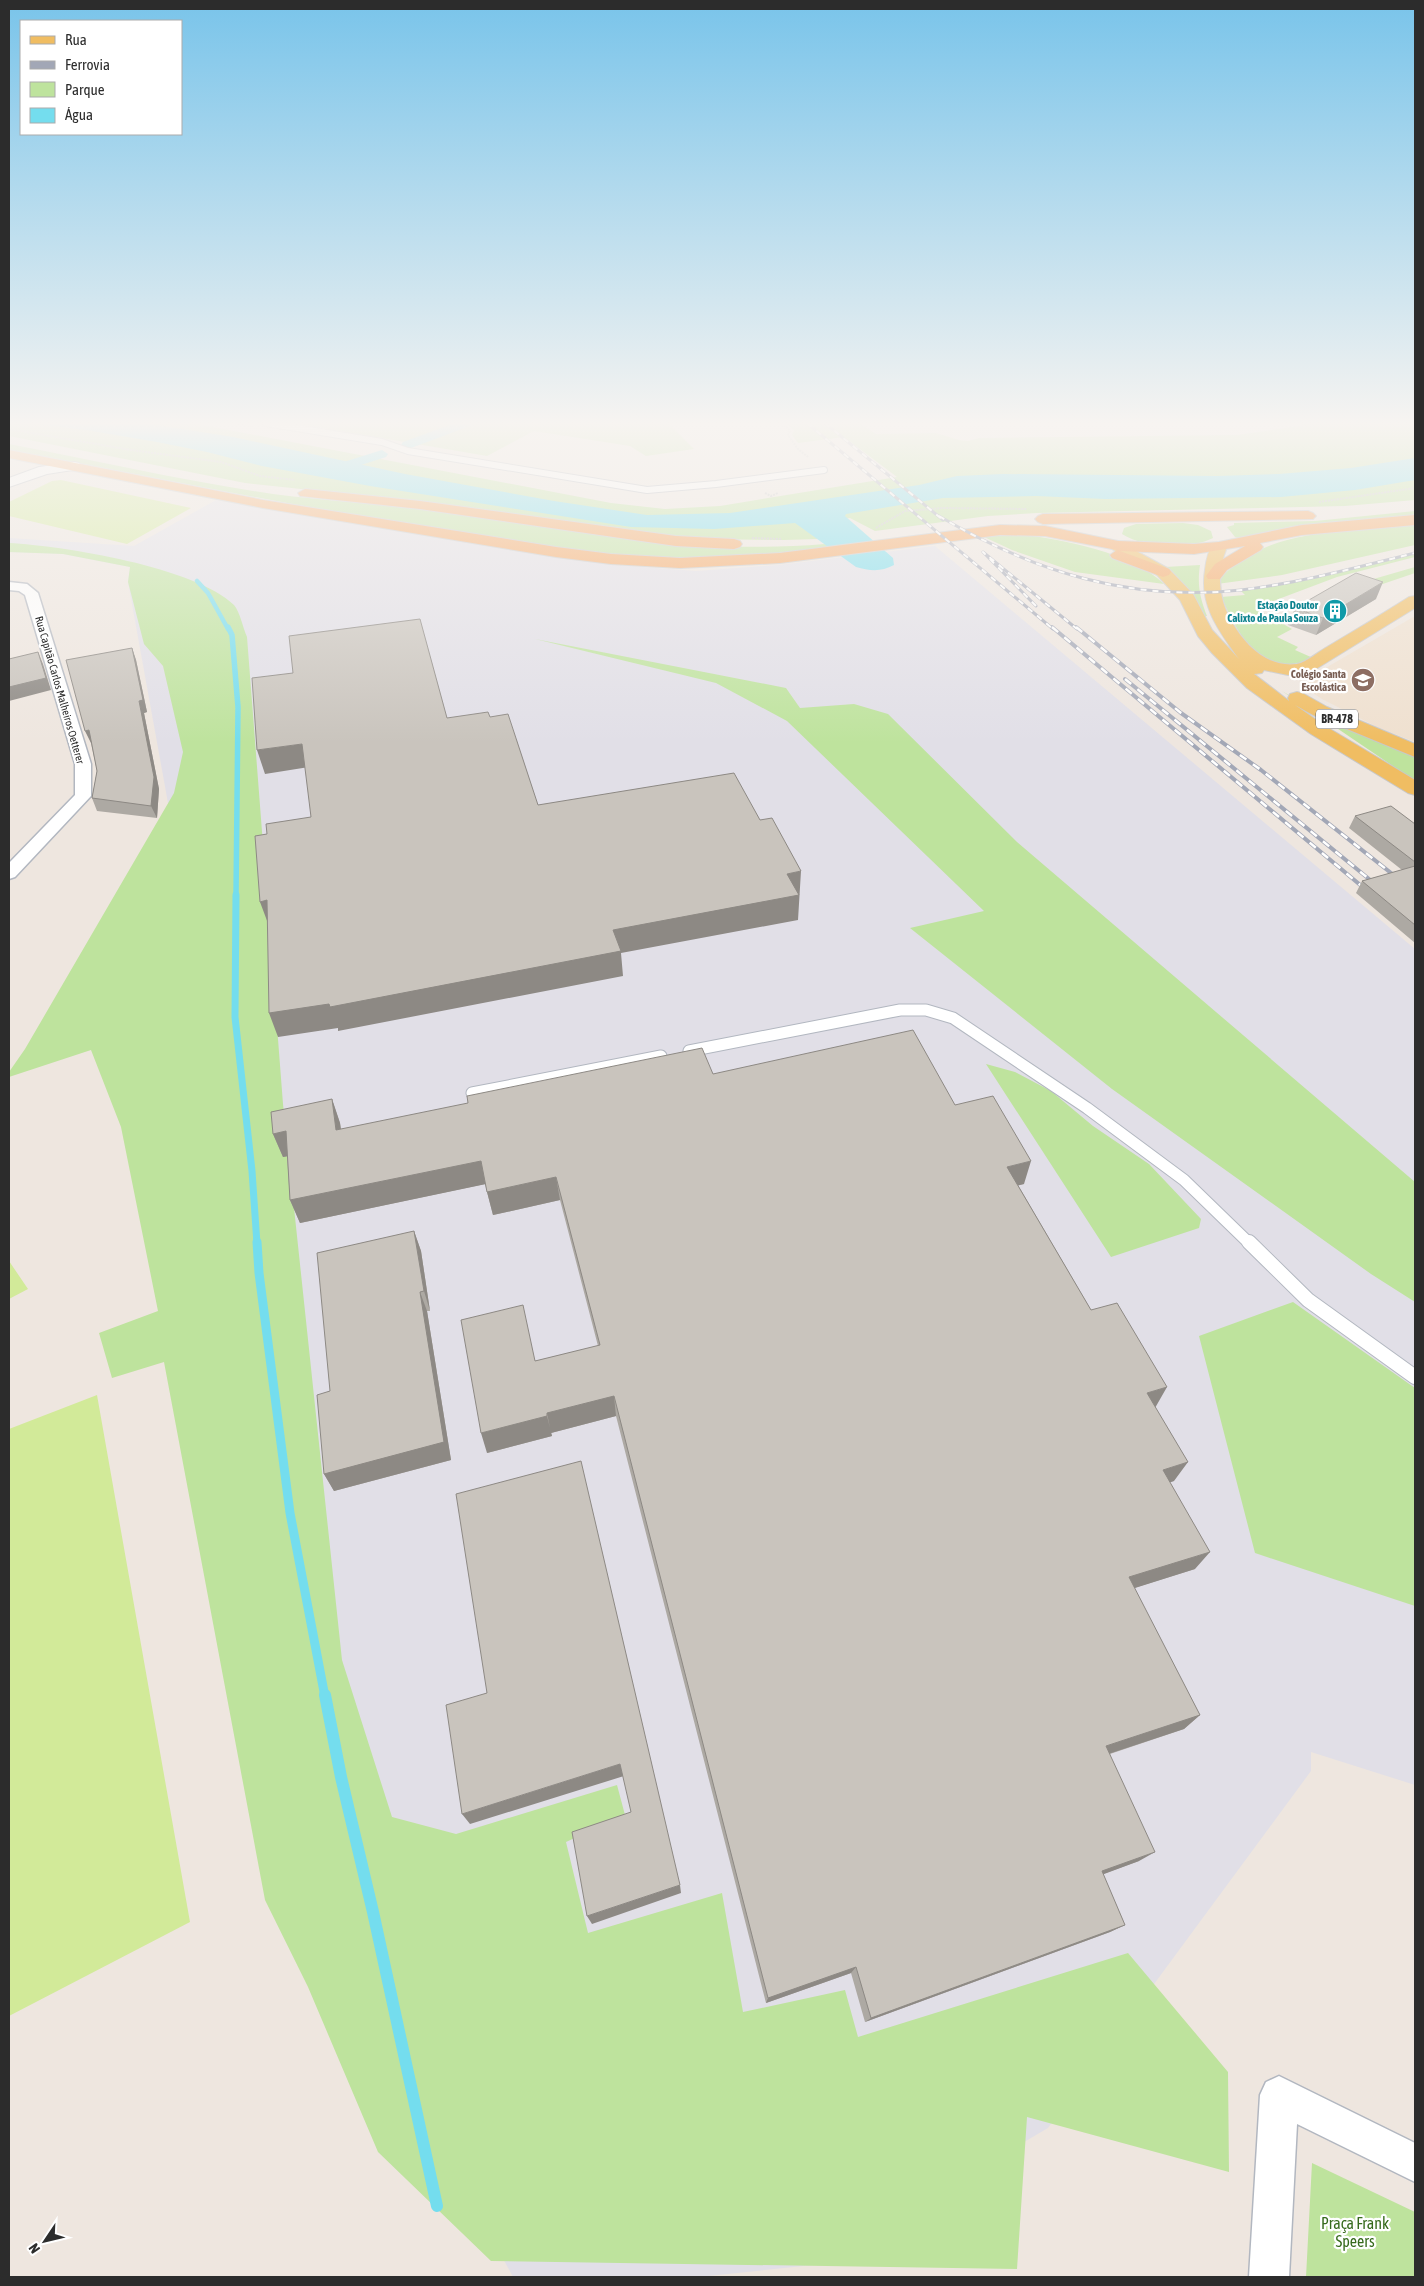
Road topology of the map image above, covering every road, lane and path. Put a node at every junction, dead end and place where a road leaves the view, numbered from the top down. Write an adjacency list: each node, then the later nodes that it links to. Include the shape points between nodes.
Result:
1 (425, 530): 9 (highway, via 611,559 680,563 780,558 831,552)
2 (596, 530): 9 (highway, via 676,541 751,544)
3 (922, 530): 9 (highway)
4 (1000, 530): 9 (highway); 10 (highway, via 1063,534); 12 (highway, via 1058,538)
5 (1108, 530): 10 (highway, via 1109,539)
6 (1215, 530): 11 (highway, via 1222,536)
7 (1302, 530): 8 (highway); 11 (highway); 13 (highway, via 1250,549 1221,567)
8 (1306, 530)
9 (885, 540)
10 (1118, 546): 11 (highway); 12 (main road, BR-478)
11 (1220, 547): 13 (main road)
12 (1163, 572): 18 (main road, BR-478, via 1187,598 1204,632 1226,659 1254,684 1318,730)
13 (1214, 576): 16 (main road, BR-478, via 1214,605)
14 (9, 586): 19 (street, Rua Capitão Carlos Malheiros Oetterer, via 31,592 83,764 84,796)
15 (1415, 601): 16 (main road, via 1305,668 1279,670 1264,665)
16 (1234, 638): 17 (main road, BR-478, via 1243,654 1286,691 1320,711)
17 (1415, 751)
18 (1415, 789)
19 (9, 873)
20 (472, 1093): 21 (lane, via 900,1010 926,1010 953,1018 1088,1108 1184,1180 1308,1300)
21 (1415, 1377)
22 (1415, 2163): 23 (street, via 1279,2095)
23 (1269, 2277)

